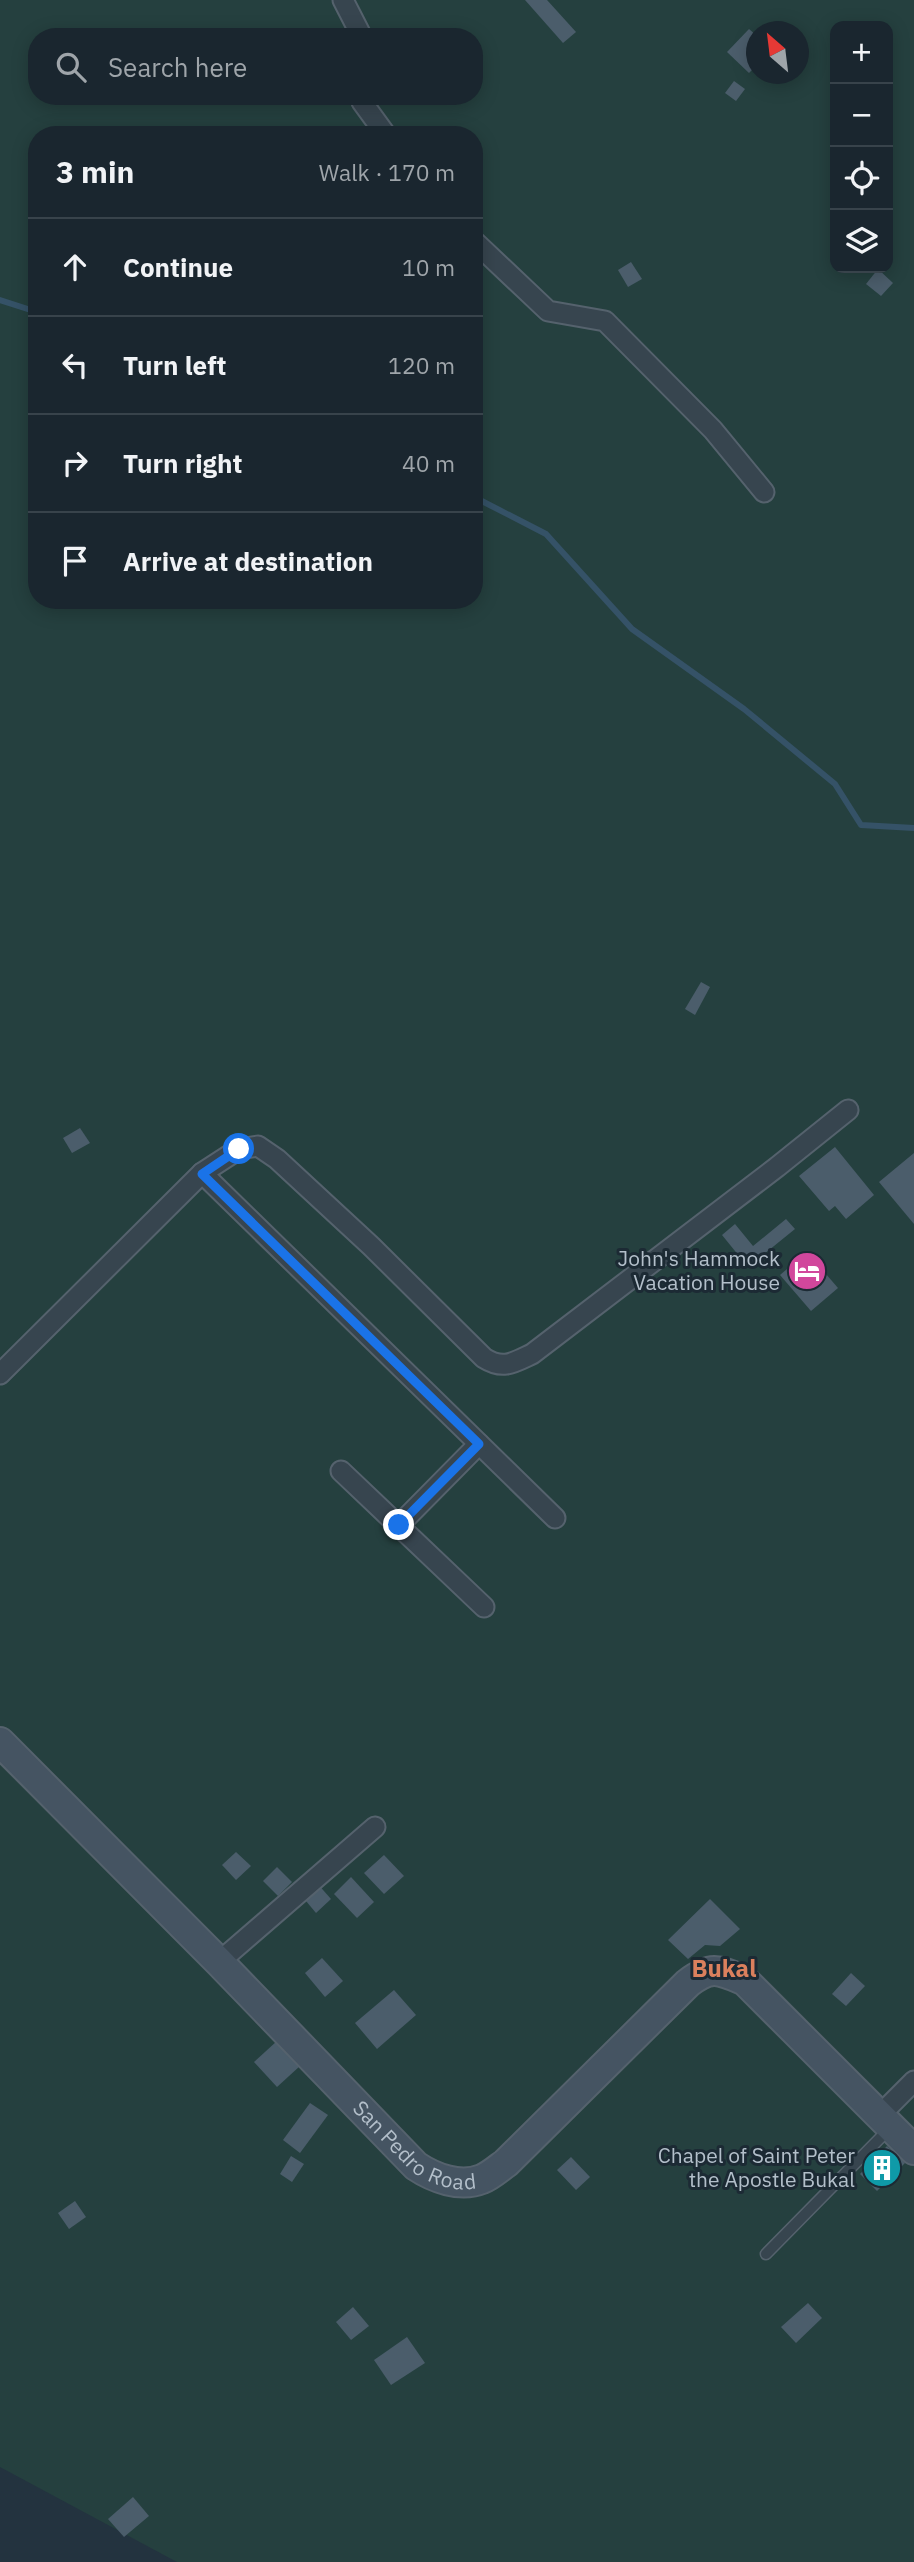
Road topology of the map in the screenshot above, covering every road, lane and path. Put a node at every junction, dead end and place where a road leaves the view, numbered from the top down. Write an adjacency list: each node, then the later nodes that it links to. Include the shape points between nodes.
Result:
1 (343, 0): 2 (street)
2 (357, 28)
3 (364, 105): 4 (street)
4 (379, 126)
5 (483, 250): 6 (street, via 548,311 605,321 713,430)
6 (764, 492)
7 (848, 1110): 8 (street, via 532,1354 511,1364 494,1365 484,1358 371,1246 258,1146 239,1149)
8 (202, 1174): 9 (street); 10 (street)
9 (0, 1374)
10 (479, 1444): 12 (street); 13 (street)
11 (341, 1471): 13 (street)
12 (555, 1518)
13 (399, 1525): 14 (street)
14 (484, 1607)
15 (0, 1742): 17 (street, San Pedro Road)
16 (375, 1827): 17 (street)
17 (219, 1962): 19 (street, San Pedro Road, via 416,2166 432,2176 461,2182 482,2179 506,2163 704,1971 720,1970 745,1982)
18 (914, 2081): 19 (street)
19 (886, 2121): 20 (street, San Pedro Road); 21 (lane)
20 (914, 2150)
21 (766, 2254)

